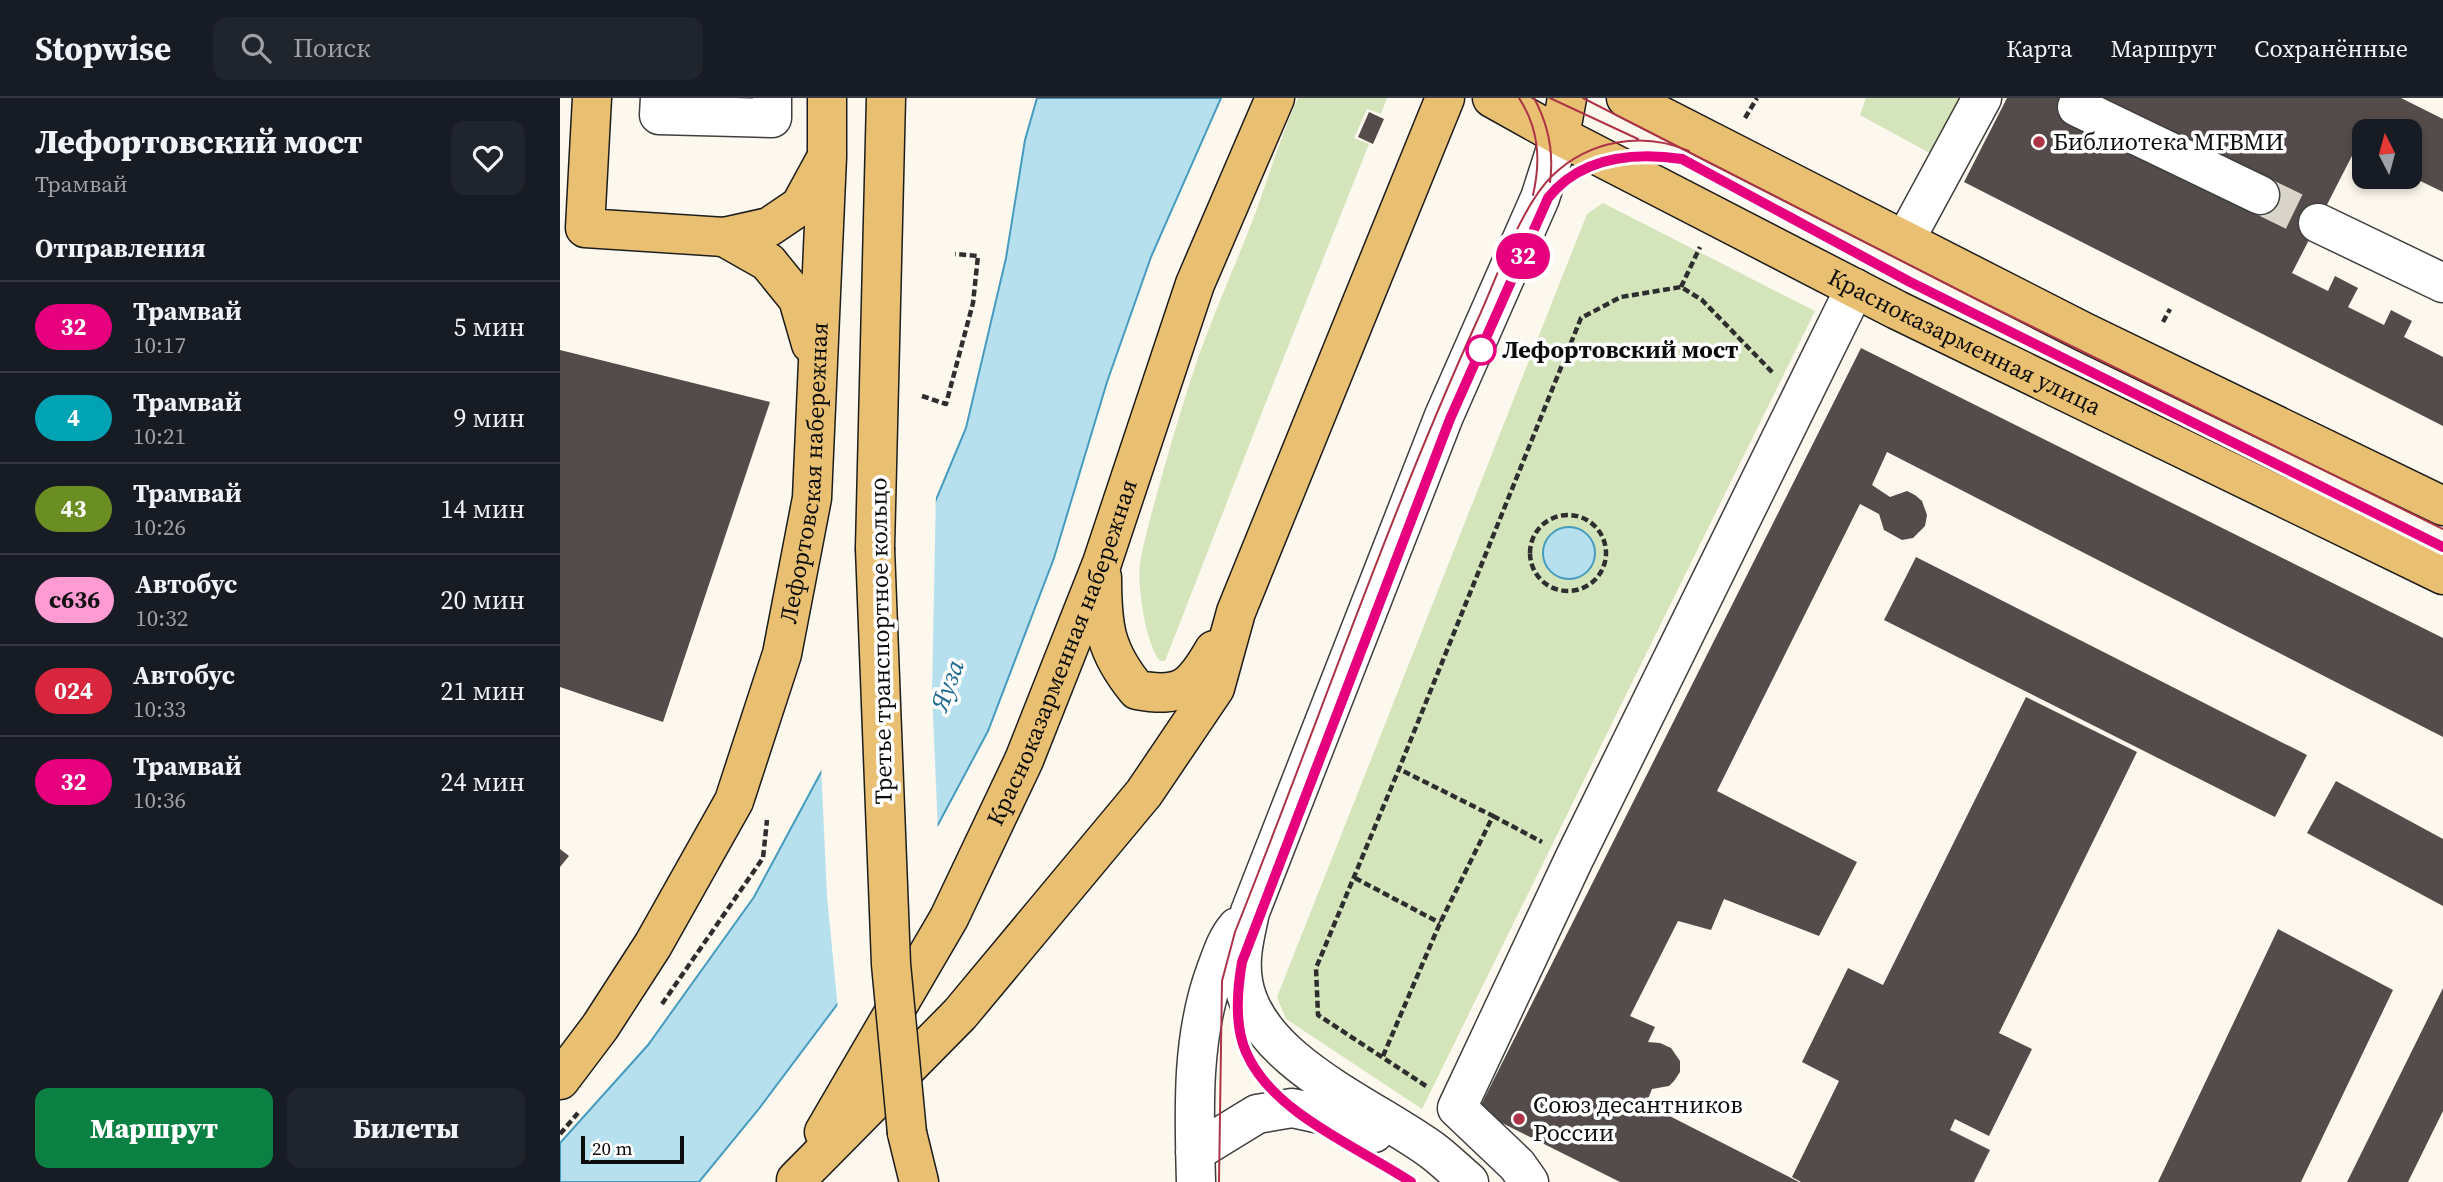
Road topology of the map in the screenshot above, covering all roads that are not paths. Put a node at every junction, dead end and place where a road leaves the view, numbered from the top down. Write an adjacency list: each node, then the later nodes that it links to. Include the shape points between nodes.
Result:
1 (592, 98): 17 (main road)
2 (660, 98): 3 (street, via 659,115 772,118)
3 (772, 98)
4 (827, 98): 14 (main road, Лефортовская набережная)
5 (886, 98): 32 (main road, Третье транспортное кольцо, bridge, via 876,548 891,964 907,1133)
6 (1275, 98): 24 (main road, Красноказарменная набережная, via 1195,284)
7 (1445, 98): 26 (main road)
8 (1492, 98): 13 (main road, Красноказарменная улица)
9 (1567, 98): 13 (main road)
10 (1626, 98): 19 (main road)
11 (1982, 98): 19 (street)
12 (2077, 107): 15 (street)
13 (1560, 136): 21 (main road, Красноказарменная улица); 27 (street, via 1540,198 1444,416)
14 (827, 157): 18 (main road, via 800,206 769,227); 22 (main road, Лефортовская набережная)
15 (2260, 195)
16 (2318, 223): 20 (street)
17 (573, 227): 18 (main road)
18 (724, 237): 22 (main road, via 768,262 798,299)
19 (1905, 240): 23 (main road)
20 (2443, 283)
21 (1855, 288): 25 (main road, Красноказарменная улица); 34 (street, via 1457,1108)
22 (817, 366): 28 (main road, Лефортовская набережная, via 812,498 782,654 734,801 638,968)
23 (2443, 506)
24 (1102, 563): 26 (main road, via 1105,637 1120,669 1137,690 1163,695 1185,688 1200,674); 31 (main road, Красноказарменная набережная, via 1024,760 949,918)
25 (2443, 575)
26 (1236, 612): 31 (main road, via 1215,688 1144,793 960,1014)
27 (1250, 912): 29 (street, via 1240,955 1243,983 1262,1025 1323,1082); 30 (street, via 1228,939 1207,995 1199,1034)
28 (560, 1080)
29 (1432, 1150): 30 (street, via 1292,1108 1256,1114); 33 (street)
30 (1196, 1167)
31 (795, 1181)
32 (919, 1182)
33 (1469, 1182)
34 (1529, 1182)

